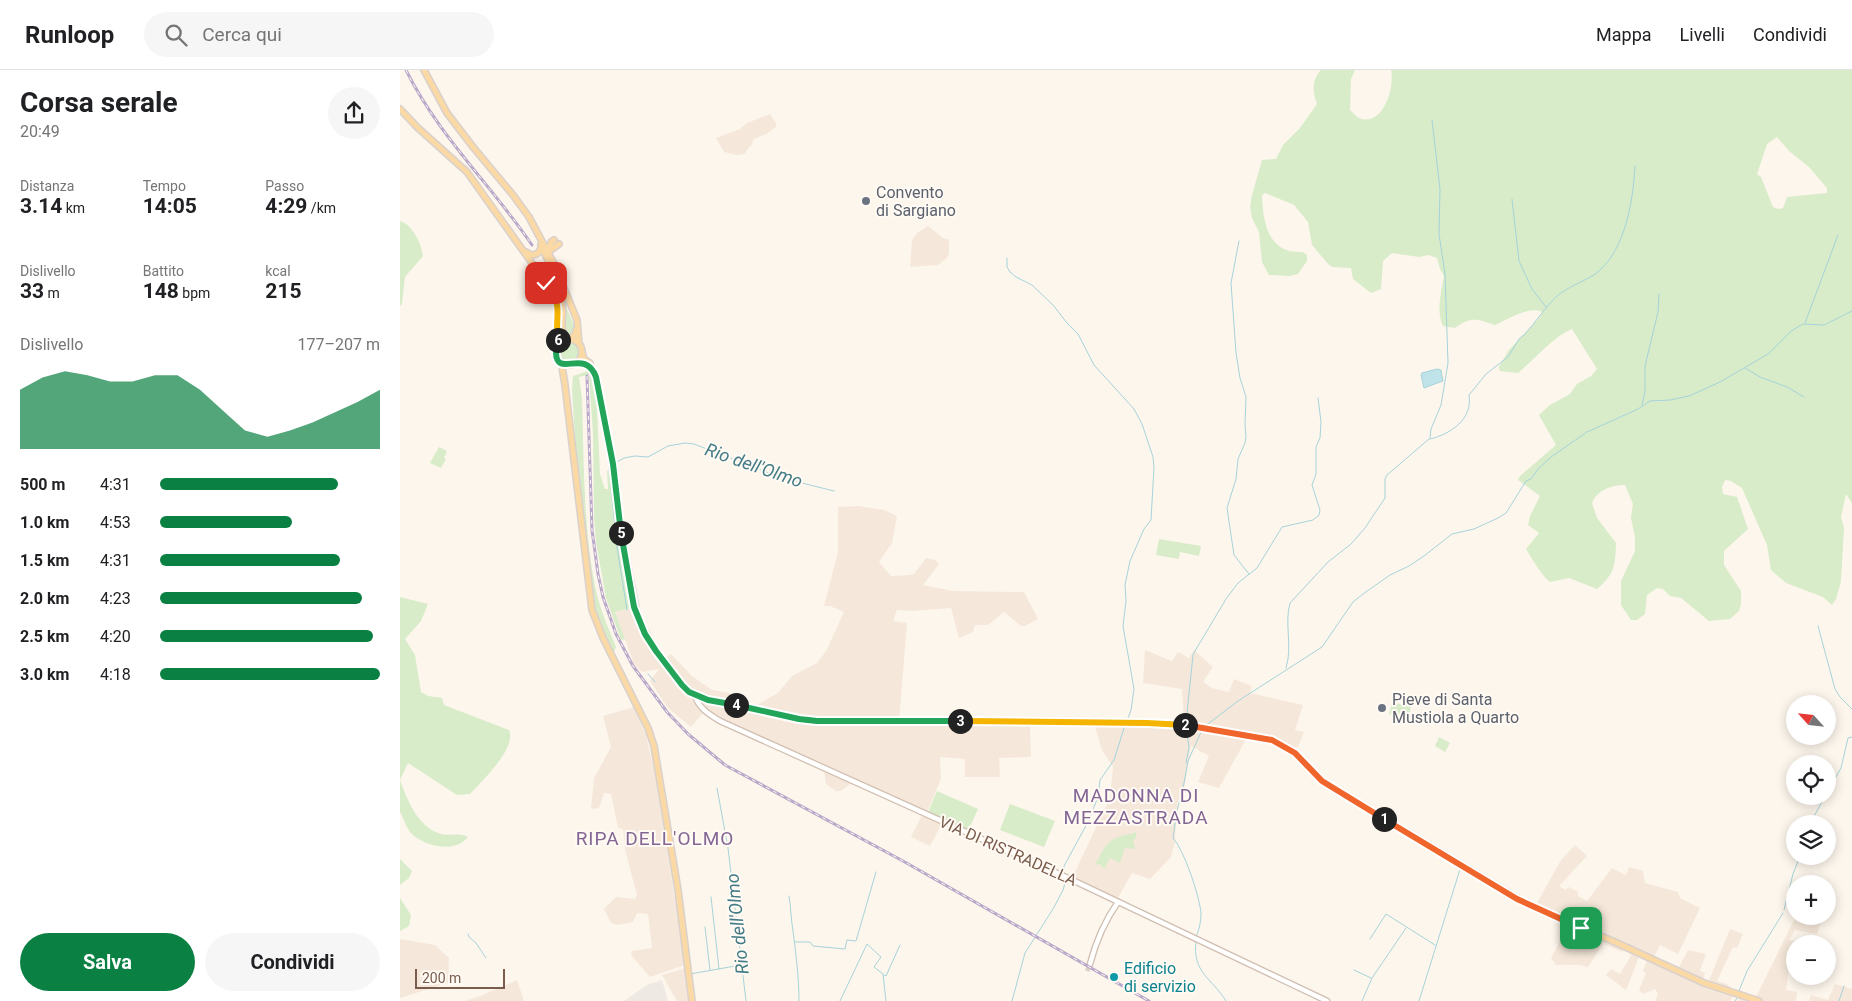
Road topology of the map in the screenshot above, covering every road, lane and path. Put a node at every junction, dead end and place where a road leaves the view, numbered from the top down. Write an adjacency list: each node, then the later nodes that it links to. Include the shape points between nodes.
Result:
1 (424, 70): 3 (main road, via 447,113)
2 (400, 109): 6 (main road, via 467,172)
3 (529, 218): 4 (main road); 7 (main road); 7 (main road, via 546,240 553,241)
4 (539, 239): 6 (main road, via 539,252 531,255); 8 (main road)
5 (559, 244): 7 (main road)
6 (523, 251): 9 (main road, via 558,294 563,309 562,331); 11 (main road, via 556,300)
7 (548, 252): 8 (main road); 10 (main road, via 577,320)
8 (559, 286): 9 (main road, via 576,326 575,335)
9 (568, 339): 10 (main road); 11 (main road)
10 (579, 344): 12 (main road)
11 (558, 346): 13 (main road, via 556,354)
12 (582, 352): 14 (main road); 16 (main road, via 599,376)
13 (560, 361): 14 (main road); 15 (main road)
14 (574, 364): 15 (main road, via 567,370); 16 (main road, via 587,364 593,371)
15 (566, 385): 20 (main road, via 592,610 654,746 678,890)
16 (612, 458): 17 (main road, via 619,521 638,618 656,651 682,685)
17 (695, 695): 18 (street, VIA DI RISTRADELLA, via 702,708 720,721); 22 (main road, via 817,721 1153,723 1272,740 1295,753 1322,781 1529,906 1704,983)
18 (1118, 902): 19 (street, via 1106,919); 21 (street, VIA DI RISTRADELLA)
19 (1090, 964)
20 (692, 1001)
21 (1327, 1001)
22 (1759, 1001)

